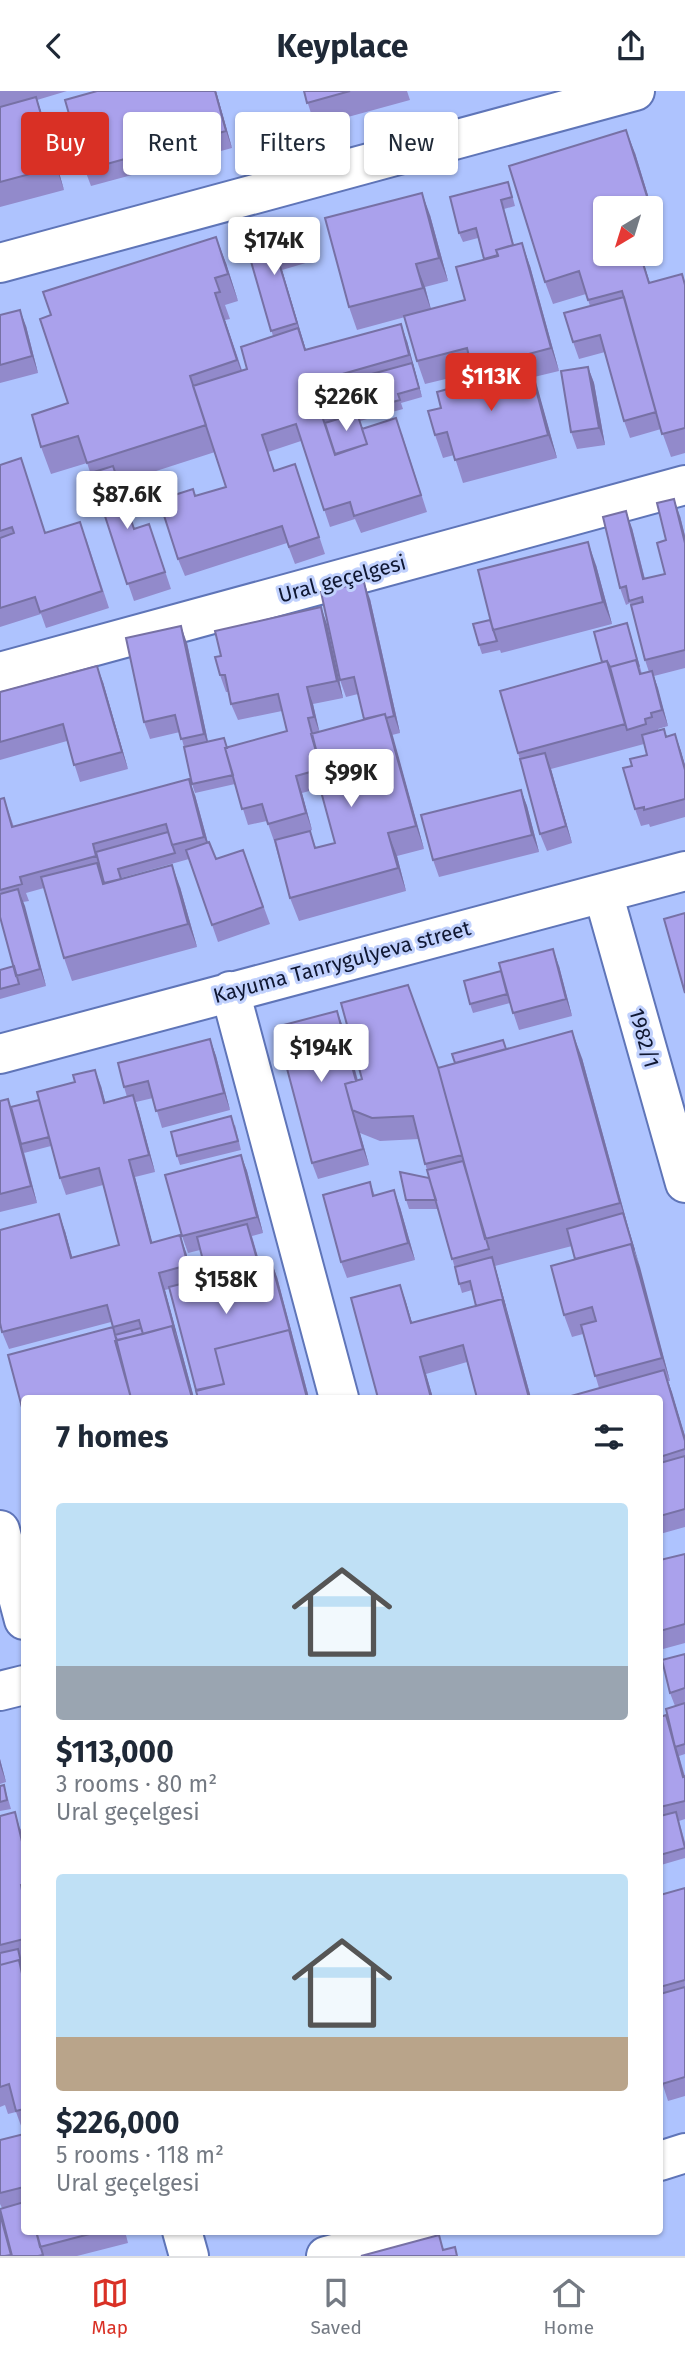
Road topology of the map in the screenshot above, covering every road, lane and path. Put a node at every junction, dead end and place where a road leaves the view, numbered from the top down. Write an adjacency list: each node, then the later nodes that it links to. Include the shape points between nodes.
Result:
1 (635, 91): 2 (street)
2 (0, 263)
3 (685, 485): 4 (street, Ural geçelgesi)
4 (0, 672)
5 (685, 871): 6 (street, Kayuma Tanrygulyeva street)
6 (603, 893): 7 (street, Kayuma Tanrygulyeva street); 9 (street, 1982/1)
7 (230, 991): 8 (street, Kayuma Tanrygulyeva street); 10 (street)
8 (0, 1054)
9 (685, 1183)
10 (338, 1395)
11 (0, 1530): 12 (street)
12 (21, 1609)
13 (21, 1686): 14 (street)
14 (0, 1691)
15 (685, 2153): 16 (street)
16 (663, 2160)
17 (183, 2235): 19 (street)
18 (404, 2235): 20 (street)
19 (189, 2256)
20 (326, 2256)

